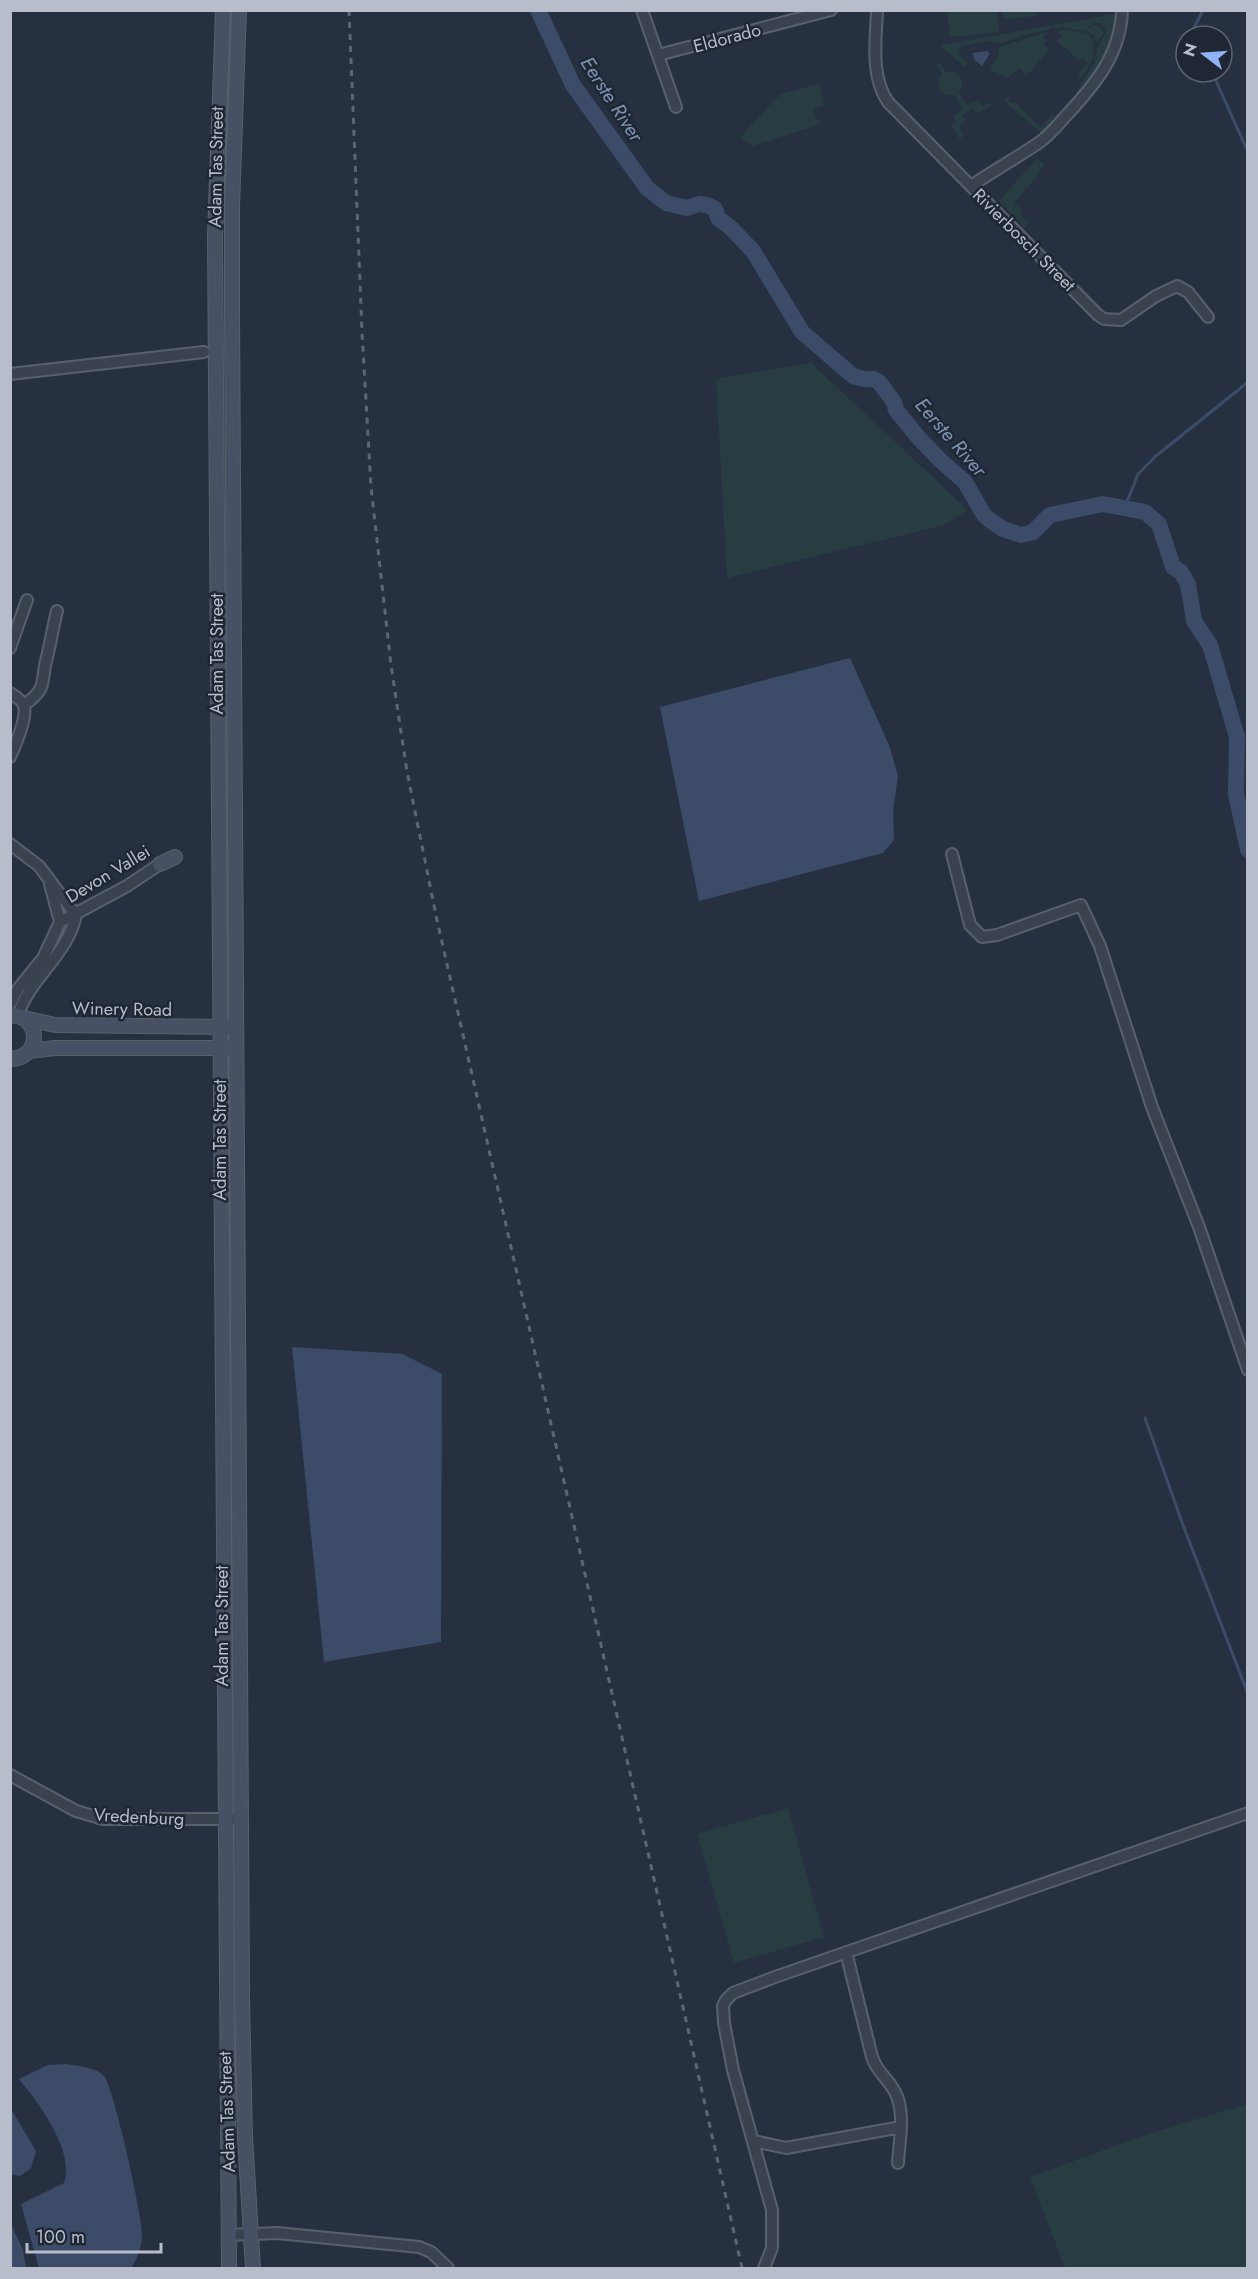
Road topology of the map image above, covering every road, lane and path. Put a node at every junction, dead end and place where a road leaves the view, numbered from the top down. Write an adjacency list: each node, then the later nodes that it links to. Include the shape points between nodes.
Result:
1 (223, 10): 12 (main road, Adam Tas Street)
2 (239, 10): 11 (main road, Adam Tas Street)
3 (642, 10): 7 (street)
4 (831, 10): 7 (street, Eldorado)
5 (877, 10): 9 (street, Rivierbosch Street, via 876,57 879,82 888,102)
6 (1122, 10): 9 (street, via 1118,36 1093,87 1044,139)
7 (658, 55): 8 (street)
8 (676, 107)
9 (971, 186): 10 (street, Rivierbosch Street, via 1100,317 1121,320 1177,286 1188,292)
10 (1208, 317)
11 (232, 340): 12 (street); 14 (main road, Adam Tas Street)
12 (215, 342): 13 (main road, Adam Tas Street)
13 (210, 356): 14 (street); 15 (street); 31 (main road, Adam Tas Street)
14 (233, 358): 30 (main road, Adam Tas Street)
15 (10, 374)
16 (27, 600): 18 (street)
17 (57, 611): 20 (street, via 45,680 34,698)
18 (10, 648)
19 (10, 693): 20 (street)
20 (24, 705): 21 (street, via 19,736)
21 (10, 757)
22 (10, 844): 26 (street)
23 (952, 854): 36 (street, via 970,925 982,937 998,935 1081,905 1100,946 1152,1107 1199,1227)
24 (175, 857): 25 (main road, Devon Vallei)
25 (160, 864): 27 (street, Devon Vallei)
26 (49, 878): 27 (street); 28 (street)
27 (76, 915): 28 (street, Devon Vallei); 29 (street, via 64,946)
28 (60, 922): 29 (street, via 44,958 18,989)
29 (16, 1013): 31 (main road, Winery Road, via 55,1026); 34 (main road, via 33,1030)
30 (238, 1026): 31 (main road, Winery Road); 32 (main road, Adam Tas Street)
31 (221, 1028): 33 (main road, Adam Tas Street)
32 (238, 1047): 33 (main road); 40 (main road, Adam Tas Street)
33 (221, 1049): 34 (main road); 39 (main road, Adam Tas Street)
34 (29, 1051): 35 (main road)
35 (10, 1059)
36 (1248, 1370)
37 (10, 1776): 39 (street, Vredenburg, via 76,1811 103,1819)
38 (1248, 1813): 41 (street)
39 (225, 1819): 40 (street, Vredenburg); 46 (main road, Adam Tas Street)
40 (242, 1819): 45 (main road, Adam Tas Street, via 244,2126)
41 (846, 1952): 42 (street, via 872,2056 879,2073 896,2092); 43 (street, via 733,1993 724,2002 733,2070)
42 (901, 2127): 43 (street, via 786,2148); 44 (street)
43 (754, 2141): 50 (street, via 773,2221 771,2251)
44 (898, 2163)
45 (251, 2234): 46 (street); 48 (main road, Adam Tas Street); 49 (street, via 419,2247)
46 (228, 2235): 47 (main road, Adam Tas Street)
47 (229, 2268)
48 (253, 2268)
49 (448, 2268)
50 (764, 2268)

